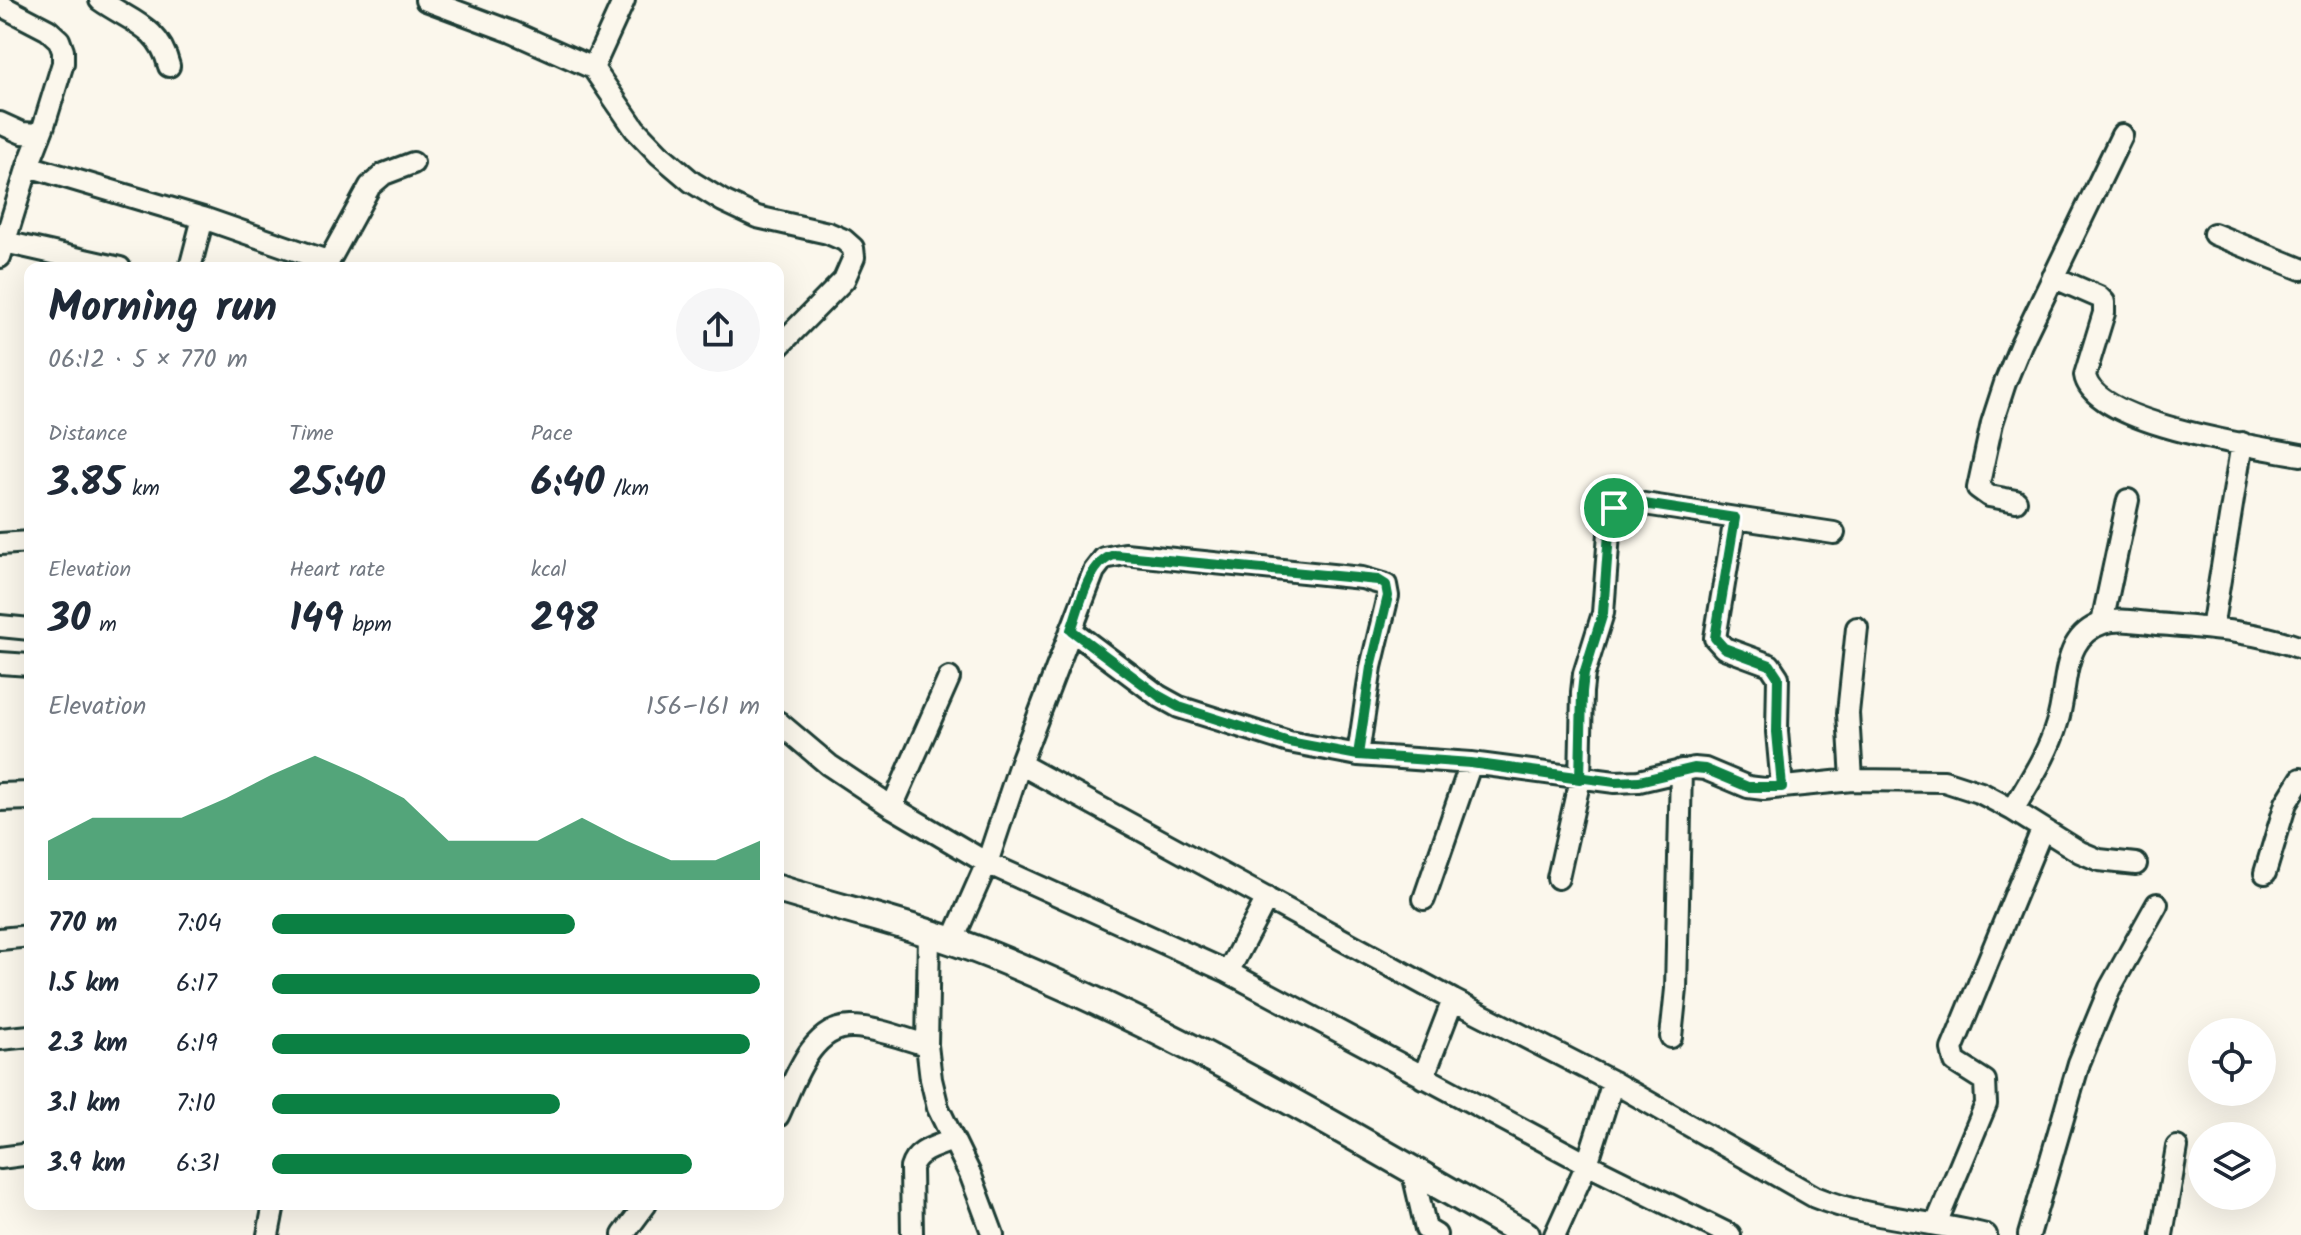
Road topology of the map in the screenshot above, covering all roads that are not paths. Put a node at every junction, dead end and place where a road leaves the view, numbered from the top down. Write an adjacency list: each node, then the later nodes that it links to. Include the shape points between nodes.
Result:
1 (100, 0): 5 (street, via 151,32)
2 (426, 0): 6 (street)
3 (624, 0): 6 (street)
4 (0, 5): 8 (street, via 48,30 63,51)
5 (169, 66)
6 (593, 68): 21 (street, via 635,129 692,182 757,217 828,233 853,248 852,267 844,280)
7 (0, 123): 8 (street)
8 (39, 134): 11 (street)
9 (2122, 135): 20 (street)
10 (413, 163): 18 (street, via 370,186)
11 (28, 166): 12 (street); 14 (street)
12 (203, 218): 16 (street); 17 (street)
13 (2214, 234): 19 (street)
14 (1, 247): 15 (street)
15 (74, 262)
16 (192, 262)
17 (318, 262)
18 (328, 262)
19 (2301, 269)
20 (2053, 277): 22 (street, via 2104,302 2085,375 2089,387 2168,429); 25 (street, via 2005,383 1977,481 1982,493)
21 (784, 341)
22 (2242, 443): 23 (street); 34 (street)
23 (2301, 455)
24 (2128, 500): 30 (street)
25 (2016, 501)
26 (1735, 518): 27 (street); 45 (street, via 1625,501 1614,508 1603,613 1584,674); 48 (street, via 1715,638 1724,648 1770,665 1778,677)
27 (1834, 533)
28 (24, 542): 29 (street)
29 (0, 544)
30 (2102, 623): 34 (street); 52 (street, via 2085,632 2075,646 2056,728)
31 (0, 626): 32 (street)
32 (24, 628)
33 (1857, 628): 47 (street, via 1848,713)
34 (2212, 629): 36 (street)
35 (1071, 630): 41 (street, via 1179,707 1289,742); 41 (street, via 1094,571 1114,555 1378,580 1386,585 1388,596); 43 (street)
36 (2301, 648)
37 (0, 663): 38 (street)
38 (24, 665)
39 (949, 678): 51 (street)
40 (784, 727): 51 (street)
41 (1358, 755): 42 (street)
42 (1471, 763): 45 (street); 60 (street)
43 (1020, 764): 54 (street); 59 (street)
44 (1681, 770): 45 (street, via 1639,781); 48 (street, via 1705,769 1748,787); 68 (street)
45 (1580, 779): 57 (street)
46 (2301, 779): 56 (street, via 2286,803)
47 (1852, 780): 48 (street); 52 (street, via 1944,781)
48 (1782, 787)
49 (24, 796): 50 (street)
50 (0, 797)
51 (892, 807): 54 (street)
52 (2013, 810): 53 (street)
53 (2042, 830): 55 (street, via 2099,860); 82 (street, via 1952,1049 1955,1062 1985,1081 1987,1095)
54 (987, 863): 63 (street, via 967,910); 65 (street)
55 (2136, 864)
56 (2265, 873)
57 (1558, 878)
58 (784, 891): 63 (street)
59 (1267, 898): 65 (street); 66 (street)
60 (1424, 899)
61 (2157, 904): 92 (street, via 2110,988 2079,1063)
62 (24, 937): 64 (street)
63 (940, 938): 70 (street); 79 (street, via 1044,977 1206,1053)
64 (0, 939)
65 (1228, 972): 71 (street)
66 (1453, 1000): 71 (street); 72 (street)
67 (24, 1037): 69 (street)
68 (1671, 1037)
69 (0, 1039)
70 (927, 1045): 73 (street, via 857,1027 834,1030 807,1056); 74 (street, via 938,1108)
71 (1423, 1078): 78 (street)
72 (1613, 1082): 78 (street); 82 (street, via 1815,1197 1884,1217)
73 (784, 1104)
74 (952, 1140): 85 (street, via 913,1160); 86 (street)
75 (2177, 1147): 93 (street)
76 (24, 1155): 77 (street)
77 (0, 1158)
78 (1587, 1164): 89 (street); 90 (street)
79 (1412, 1169): 87 (street, via 1426,1229); 88 (street)
80 (273, 1210): 83 (street)
81 (642, 1210): 84 (street)
82 (1936, 1224): 91 (street)
83 (268, 1235)
84 (623, 1235)
85 (912, 1235)
86 (993, 1235)
87 (1436, 1235)
88 (1526, 1235)
89 (1555, 1235)
90 (1730, 1235)
91 (1986, 1235)
92 (2029, 1235)
93 (2162, 1235)

